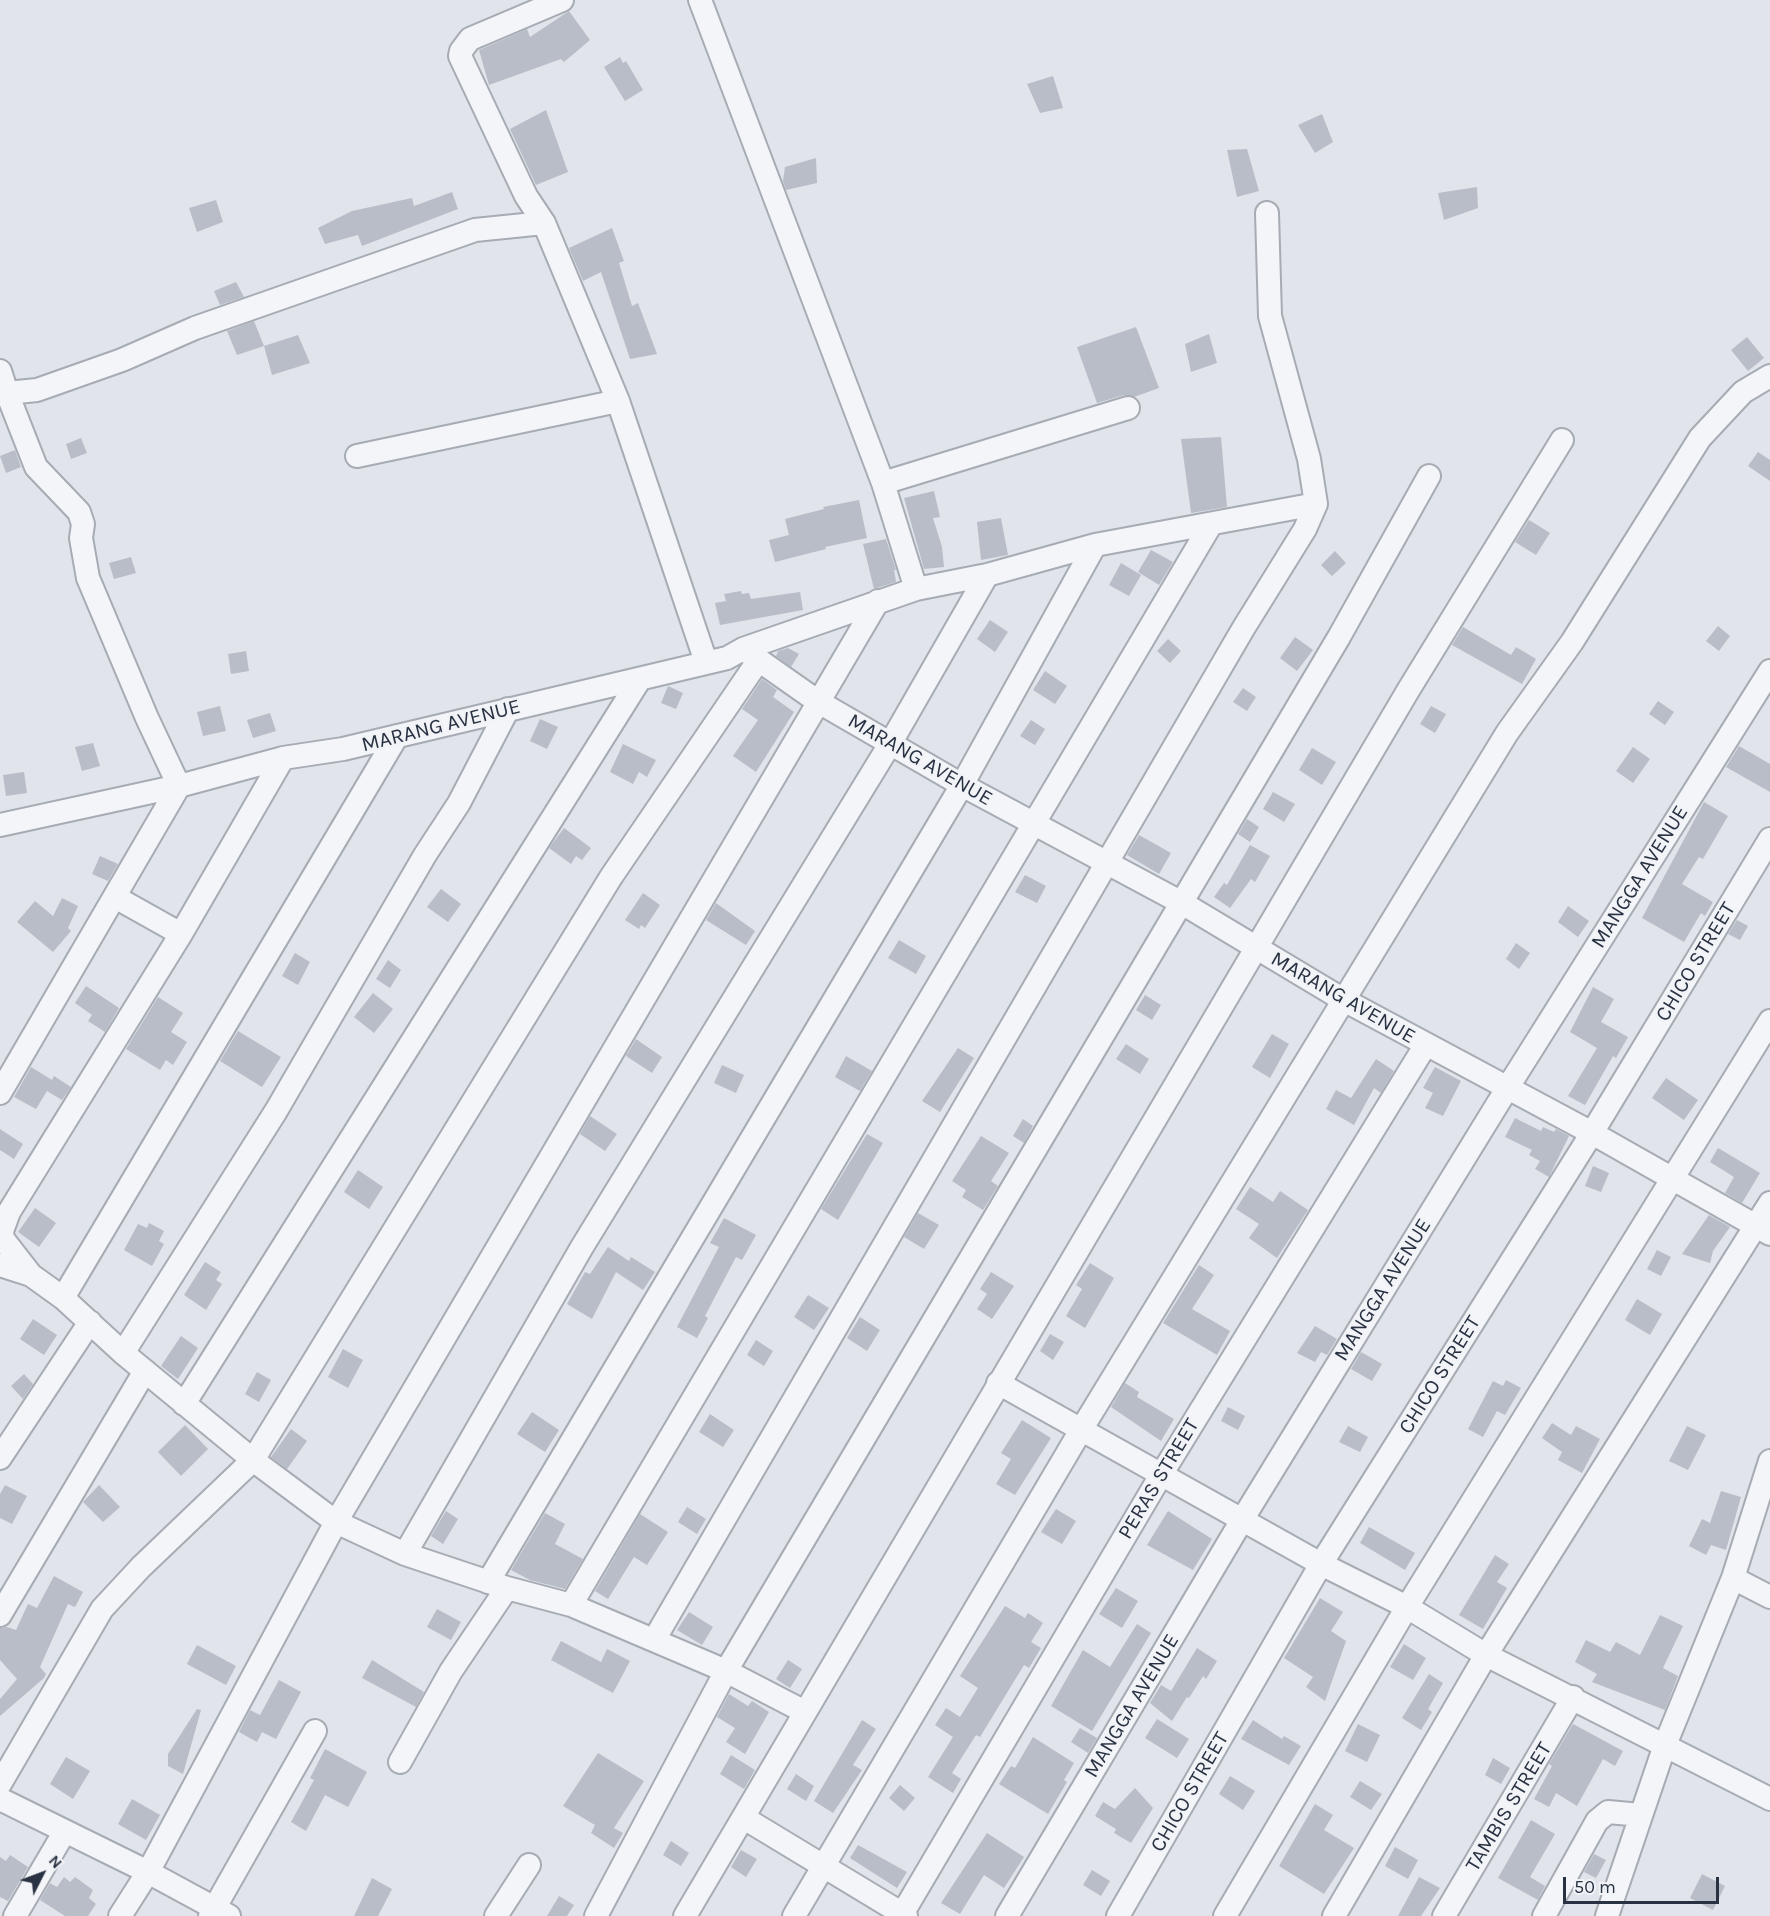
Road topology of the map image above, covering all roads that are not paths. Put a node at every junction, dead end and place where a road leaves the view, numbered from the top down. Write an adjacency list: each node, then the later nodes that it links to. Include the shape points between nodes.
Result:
1 (562, 0): 4 (street, via 470,39 460,56 526,196)
2 (700, 0): 13 (street)
3 (1267, 213): 14 (street, via 1270,316 1310,459)
4 (544, 223): 7 (street, via 475,230 195,328 122,360 37,390); 8 (street)
5 (0, 370): 7 (street)
6 (1770, 376): 39 (street, via 1735,399 1694,446 1572,642 1507,733)
7 (7, 393): 30 (street, via 36,466 79,512 88,578)
8 (618, 401): 11 (street); 21 (street)
9 (1128, 408): 13 (street)
10 (1562, 440): 38 (street)
11 (357, 456)
12 (1429, 476): 36 (street)
13 (883, 483): 18 (street)
14 (1316, 504): 15 (street); 34 (street, via 1305,529)
15 (1210, 526): 16 (street); 31 (street)
16 (1095, 545): 17 (street); 29 (street)
17 (987, 575): 18 (street); 27 (street)
18 (916, 590): 19 (street)
19 (878, 601): 20 (street); 24 (street)
20 (750, 655): 21 (street, MARANG AVENUE); 24 (street, MARANG AVENUE); 58 (street)
21 (706, 662): 23 (street, MARANG AVENUE)
22 (1770, 671): 42 (street, MANGGA AVENUE)
23 (640, 679): 25 (street, MARANG AVENUE); 55 (street)
24 (817, 701): 27 (street, MARANG AVENUE); 62 (street)
25 (508, 709): 26 (street, MARANG AVENUE); 52 (street, via 459,803 276,1111)
26 (397, 736): 28 (street, MARANG AVENUE); 50 (street)
27 (890, 744): 29 (street, MARANG AVENUE); 63 (street, via 582,1247)
28 (283, 759): 30 (street, MARANG AVENUE); 37 (street)
29 (962, 785): 31 (street, MARANG AVENUE); 66 (street)
30 (179, 786): 32 (street, MARANG AVENUE); 35 (street)
31 (1035, 824): 34 (street, MARANG AVENUE); 68 (street)
32 (0, 825)
33 (1770, 839): 44 (street, CHICO STREET)
34 (1108, 863): 36 (street, MARANG AVENUE); 71 (street)
35 (115, 897): 37 (street); 43 (street)
36 (1182, 903): 38 (street, MARANG AVENUE); 73 (street)
37 (181, 934): 49 (street, via 9,1212 3,1239)
38 (1256, 947): 39 (street, MARANG AVENUE); 54 (street)
39 (1342, 999): 41 (street, MARANG AVENUE); 56 (street)
40 (1770, 1021): 45 (street)
41 (1425, 1046): 42 (street, MARANG AVENUE); 60 (street, PERAS STREET)
42 (1508, 1087): 44 (street, MARANG AVENUE); 61 (street, MANGGA AVENUE)
43 (0, 1093)
44 (1592, 1133): 45 (street, MARANG AVENUE); 64 (street, CHICO STREET)
45 (1673, 1178): 47 (street, MARANG AVENUE); 69 (street)
46 (1770, 1203): 47 (street)
47 (1763, 1231): 72 (street)
48 (0, 1265): 49 (street)
49 (31, 1275): 50 (street)
50 (63, 1298): 51 (street)
51 (90, 1322): 52 (street); 57 (street)
52 (123, 1353): 53 (street)
53 (145, 1371): 55 (street); 70 (street)
54 (998, 1383): 56 (street); 75 (street)
55 (184, 1404): 58 (street)
56 (1081, 1430): 60 (street); 86 (street)
57 (0, 1458)
58 (253, 1460): 62 (street); 79 (street, via 102,1609)
59 (1770, 1461): 65 (street)
60 (1161, 1475): 61 (street); 89 (street, PERAS STREET)
61 (1242, 1520): 64 (street); 96 (street, MANGGA AVENUE)
62 (336, 1522): 63 (street); 87 (street)
63 (405, 1554): 66 (street)
64 (1321, 1564): 69 (street); 97 (street, CHICO STREET)
65 (1733, 1578): 67 (street); 77 (street)
66 (498, 1585): 68 (street); 78 (street)
67 (1770, 1598)
68 (571, 1605): 71 (street)
69 (1407, 1607): 72 (street); 98 (street)
70 (0, 1615)
71 (654, 1640): 73 (street)
72 (1486, 1655): 74 (street); 99 (street)
73 (726, 1671): 75 (street); 93 (street)
74 (1573, 1697): 77 (street); 100 (street, TAMBIS STREET)
75 (806, 1712): 83 (street)
76 (315, 1731): 88 (street)
77 (1665, 1744): 80 (street); 82 (street)
78 (400, 1762)
79 (0, 1784)
80 (1770, 1798)
81 (0, 1799): 84 (street)
82 (1641, 1815): 101 (street, via 1608,1812 1597,1821); 102 (street)
83 (744, 1818): 86 (street); 94 (street)
84 (65, 1831): 87 (street); 90 (street)
85 (529, 1865): 92 (street)
86 (823, 1868): 89 (street); 95 (street)
87 (148, 1872): 88 (street); 91 (street)
88 (218, 1914)
89 (903, 1915)
90 (15, 1916)
91 (120, 1916)
92 (496, 1916)
93 (596, 1916)
94 (685, 1916)
95 (794, 1916)
96 (1007, 1916)
97 (1119, 1916)
98 (1225, 1916)
99 (1334, 1916)
100 (1444, 1916)
101 (1544, 1916)
102 (1606, 1916)

